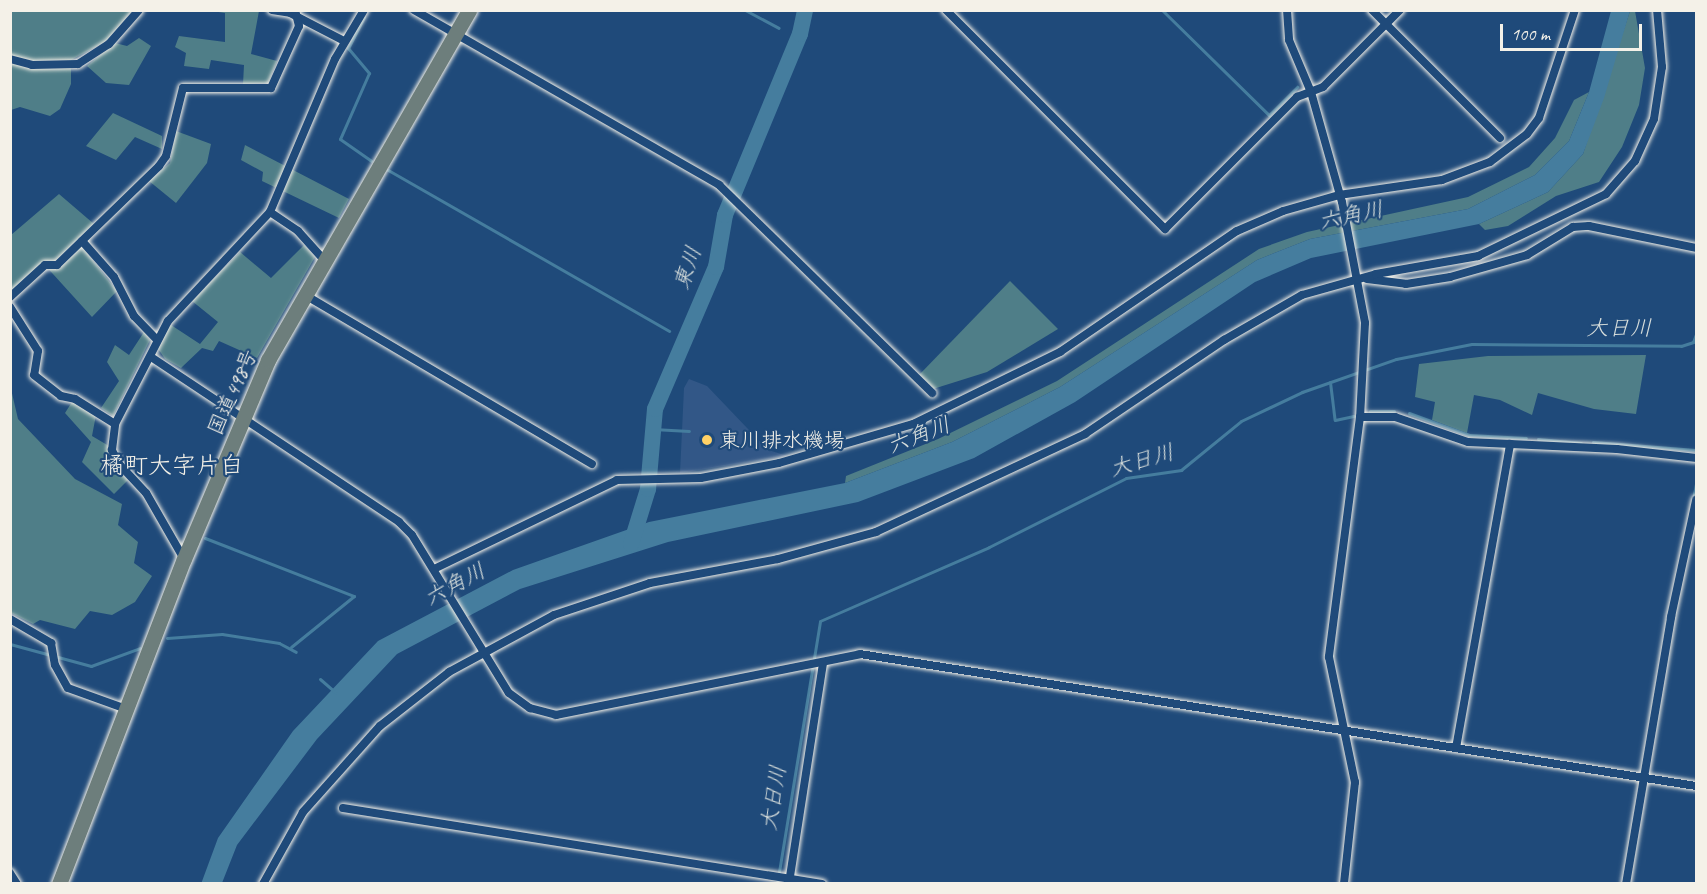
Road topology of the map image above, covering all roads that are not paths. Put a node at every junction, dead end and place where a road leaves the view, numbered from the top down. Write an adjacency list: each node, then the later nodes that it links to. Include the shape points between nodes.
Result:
1 (139, 10): 16 (street, via 110,44 78,64 32,65)
2 (272, 10): 12 (street)
3 (364, 10): 15 (street)
4 (414, 10): 14 (street)
5 (469, 10): 14 (highway, 国道498号)
6 (946, 10): 17 (street, via 1165,229 1297,97)
7 (1287, 10): 17 (street, via 1296,66)
8 (1372, 10): 13 (street)
9 (1400, 10): 13 (street)
10 (1575, 10): 19 (street, via 1539,118 1510,150 1470,172 1442,180)
11 (1657, 10): 24 (street, via 1660,90 1647,137 1616,187 1499,248)
12 (296, 14): 15 (street); 21 (street, via 291,47 272,88 183,88 166,156)
13 (1385, 24): 17 (street, via 1339,72); 18 (street)
14 (456, 34): 23 (highway, 国道498号); 30 (street, via 680,159 724,190)
15 (344, 41): 20 (street)
16 (10, 59)
17 (1311, 92): 19 (street)
18 (1500, 138)
19 (1341, 198): 24 (street); 39 (street, via 1283,211 1237,231 1070,346 914,424 779,463 672,480 617,480)
20 (270, 212): 23 (street, via 298,231); 28 (street, via 202,282)
21 (82, 242): 26 (street); 28 (street, via 114,278 134,316)
22 (1696, 248): 24 (street, via 1573,226 1527,255 1450,277 1406,284)
23 (325, 261): 25 (highway, 国道498号)
24 (1361, 278): 31 (street, via 1364,365); 41 (street, via 1289,302 1085,434 916,516 820,549 650,583 554,615)
25 (305, 295): 32 (highway, 国道498号, via 268,360); 36 (street)
26 (10, 297)
27 (10, 307): 33 (street, via 38,351 34,375 61,396 75,399)
28 (156, 339): 29 (street)
29 (151, 357): 32 (street); 33 (street)
30 (932, 393)
31 (1360, 417): 34 (street, via 1395,417 1468,442); 44 (street, via 1329,657)
32 (242, 418): 38 (highway, 国道498号); 39 (street, via 399,522)
33 (115, 424): 38 (street, via 112,450 119,464 146,493)
34 (1510, 444): 35 (street, via 1617,448); 45 (street)
35 (1696, 458)
36 (591, 464)
37 (1696, 500): 46 (street)
38 (184, 558): 43 (highway, 国道498号)
39 (435, 571): 41 (street)
40 (10, 619): 43 (street, via 44,637 54,650 55,665 68,688)
41 (482, 650): 42 (street, via 509,693 530,708 556,715); 53 (street, via 410,700 343,762 303,812)
42 (823, 663): 44 (street, via 860,654); 50 (street)
43 (126, 709): 52 (highway, 国道498号)
44 (1343, 731): 45 (street); 55 (street, via 1355,782)
45 (1456, 748): 46 (street)
46 (1643, 778): 47 (street); 56 (street)
47 (1696, 786)
48 (344, 808): 50 (street)
49 (10, 873): 51 (street)
50 (789, 881): 54 (street)
51 (17, 884)
52 (58, 884)
53 (263, 884)
54 (822, 884)
55 (1344, 884)
56 (1626, 884)

